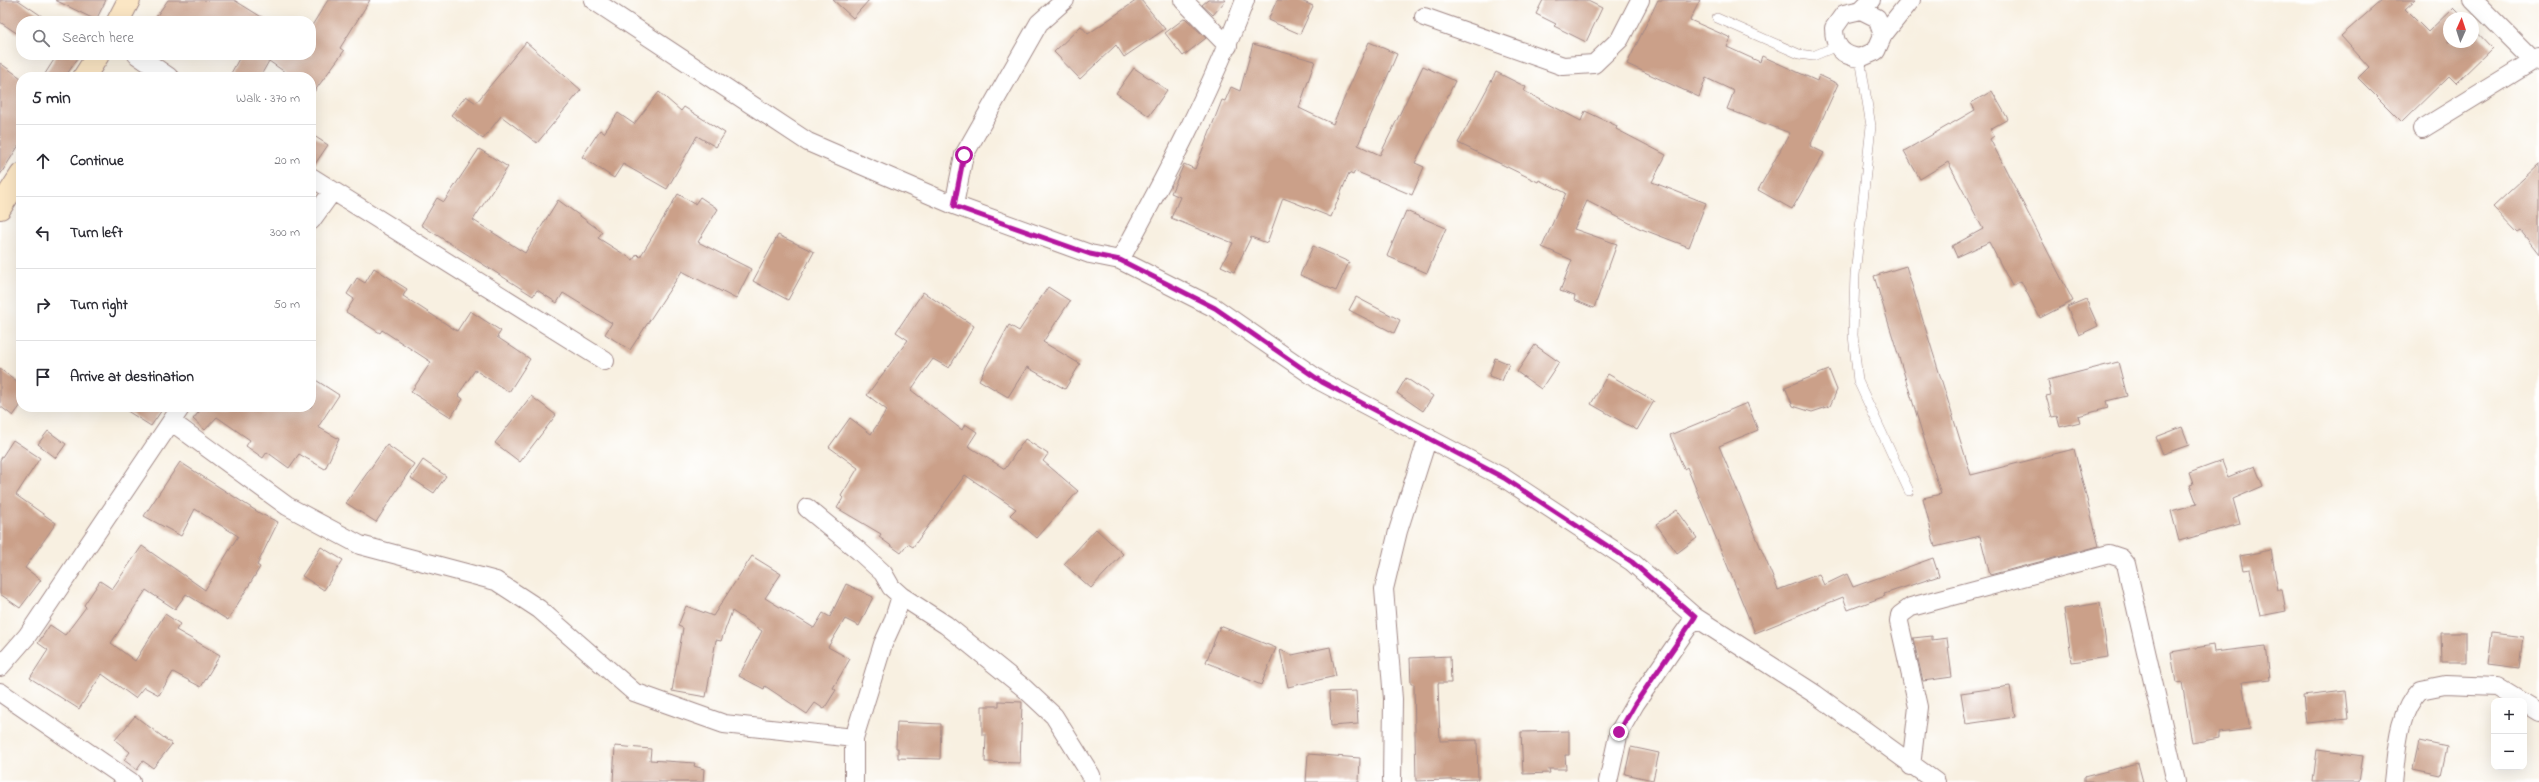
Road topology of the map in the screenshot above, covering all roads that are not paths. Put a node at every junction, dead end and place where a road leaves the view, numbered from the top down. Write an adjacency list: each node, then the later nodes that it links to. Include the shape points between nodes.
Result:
1 (129, 0): 10 (street)
2 (593, 0): 26 (street, via 808,142)
3 (1065, 0): 26 (street, via 1039,23 964,155)
4 (1183, 0): 14 (street)
5 (1245, 0): 14 (street)
6 (1640, 0): 11 (street, via 1620,39 1594,64 1562,66)
7 (1911, 0): 13 (street)
8 (2473, 0): 17 (street)
9 (1866, 5): 13 (street, via 1877,18); 15 (street, via 1844,14 1838,20 1834,28)
10 (121, 16)
11 (1424, 16)
12 (1717, 18): 15 (lane, via 1799,54 1813,56)
13 (1883, 35): 16 (street, via 1876,51)
14 (1228, 46): 29 (street, via 1162,183)
15 (1837, 46): 16 (street, via 1843,53)
16 (1860, 58): 33 (lane, via 1871,126 1855,275 1853,335 1857,373 1858,381)
17 (2537, 59): 22 (street)
18 (95, 60): 20 (street)
19 (144, 60): 21 (street)
20 (87, 72)
21 (162, 72)
22 (2422, 129)
23 (316, 181): 25 (street)
24 (16, 183): 27 (street)
25 (332, 192): 28 (street); 30 (street)
26 (954, 206): 29 (street, via 1090,254)
27 (0, 208)
28 (316, 214)
29 (1120, 260): 32 (street, via 1215,308 1322,382)
30 (605, 361)
31 (177, 414): 37 (street, via 27,636); 42 (street, via 286,506 360,545 496,581 539,609 634,692 724,724)
32 (1428, 437): 36 (street, via 1504,478 1632,562); 47 (street, via 1398,531 1384,589 1393,699)
33 (1908, 491)
34 (806, 508): 35 (street, via 883,573 891,587)
35 (901, 596): 42 (street, via 883,644); 46 (street, via 946,625 1024,688 1054,716 1091,774)
36 (1695, 617): 43 (street, via 1815,694); 48 (street, via 1635,704 1619,732)
37 (0, 667)
38 (0, 692): 44 (street)
39 (2515, 698): 51 (street, via 2497,687 2445,685 2420,690 2409,705 2401,725)
40 (2527, 705): 41 (street)
41 (2539, 712)
42 (854, 738): 45 (street)
43 (1911, 766): 49 (street); 50 (street, via 1918,707 1898,622 1900,615 1910,607 2109,554 2121,558 2126,564)
44 (131, 782)
45 (854, 782)
46 (1092, 782)
47 (1392, 782)
48 (1608, 782)
49 (1936, 782)
50 (2176, 782)
51 (2393, 782)

